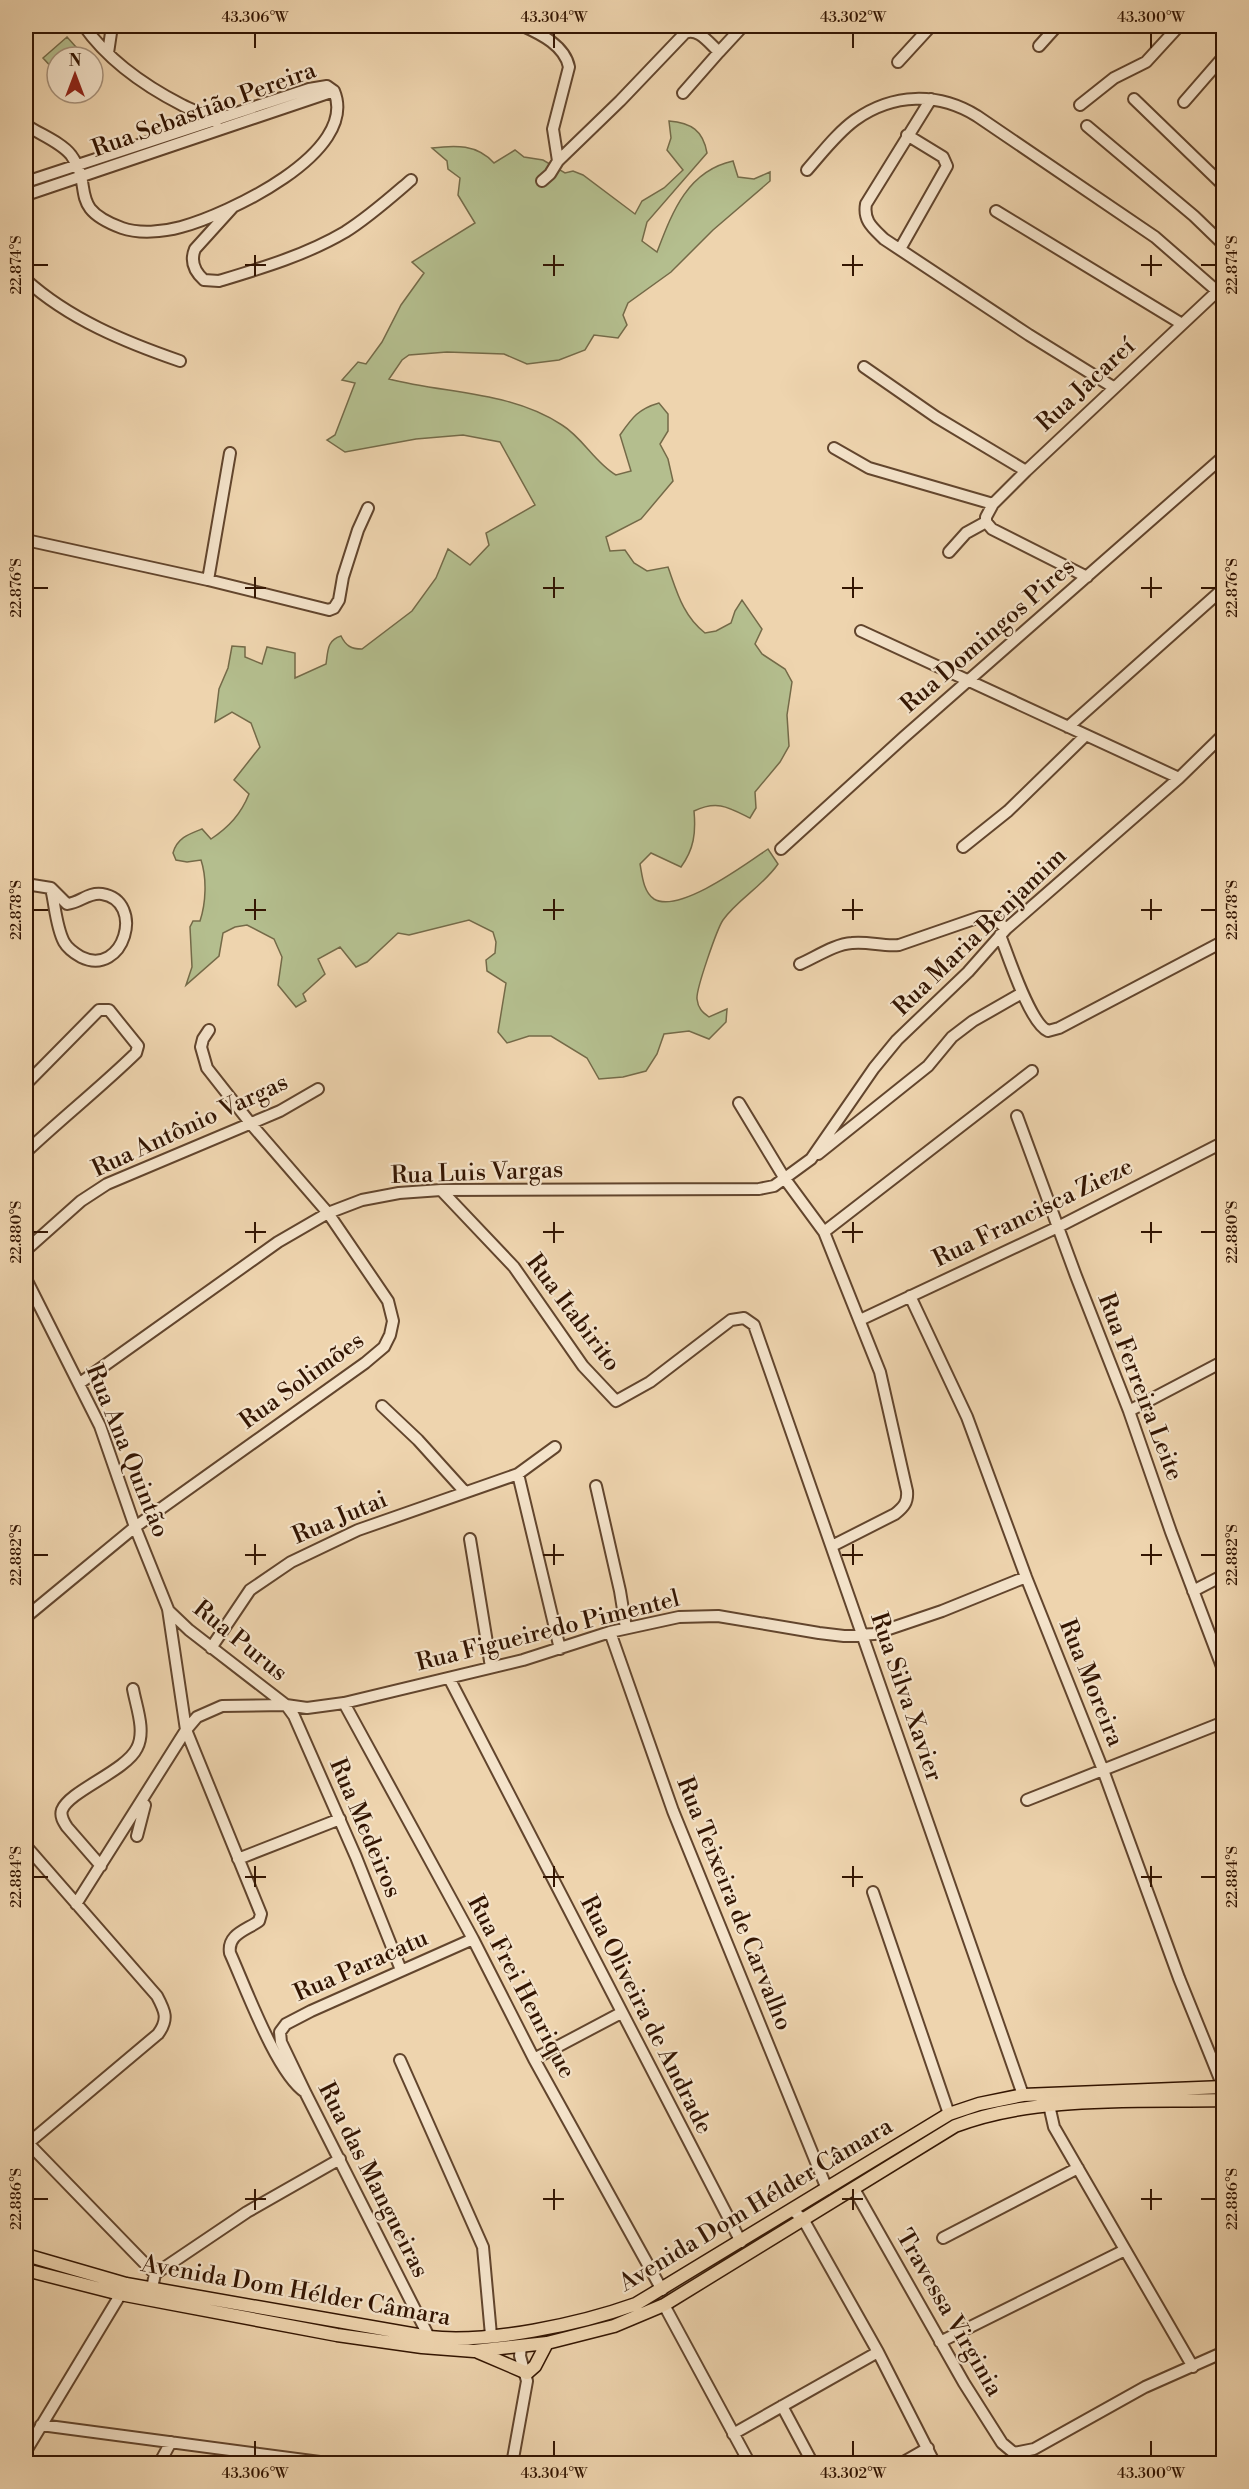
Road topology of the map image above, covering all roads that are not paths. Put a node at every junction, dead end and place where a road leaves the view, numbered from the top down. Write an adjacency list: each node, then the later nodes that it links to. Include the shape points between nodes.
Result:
1 (84, 26): 10 (street)
2 (112, 26): 10 (street)
3 (523, 26): 24 (street, via 549,40 567,58 569,66 553,129)
4 (743, 26): 9 (street)
5 (931, 26): 12 (street)
6 (1057, 26): 8 (street)
7 (1179, 26): 18 (street, via 1146,62 1114,78)
8 (1039, 46)
9 (719, 51): 14 (street); 24 (street, via 697,32 685,33)
10 (108, 53): 19 (street, via 155,90)
11 (1224, 56): 17 (street)
12 (898, 62)
13 (334, 91): 19 (street, Rua Sebastião Pereira, via 321,86); 22 (street, Rua Sebastião Pereira); 33 (street, via 335,116 321,147 297,169)
14 (682, 93)
15 (931, 99): 23 (street); 26 (street, via 894,101 854,120); 38 (street, via 962,107 977,116 1155,237)
16 (1134, 99): 31 (street)
17 (1184, 102)
18 (1080, 105)
19 (214, 120): 22 (street); 25 (street, Rua Sebastião Pereira)
20 (26, 125): 25 (street, via 66,150)
21 (1087, 126): 35 (street)
22 (222, 129): 27 (street, Rua Sebastião Pereira)
23 (908, 135): 36 (street, via 866,204 866,219 884,239); 36 (street, via 943,157 947,166)
24 (558, 161): 29 (street)
25 (76, 165): 27 (street); 30 (street, Rua Sebastião Pereira)
26 (807, 170)
27 (80, 177): 32 (street, Rua Sebastião Pereira); 33 (street, via 86,202 93,212 125,229 144,232 180,227)
28 (411, 180): 33 (street, via 366,218 307,251 219,281 204,280 195,270 192,256)
29 (542, 181)
30 (26, 182)
31 (1224, 186)
32 (26, 195)
33 (235, 205)
34 (996, 211): 39 (street)
35 (1224, 245)
36 (900, 249): 42 (street)
37 (26, 280): 40 (street, via 77,317 127,342)
38 (1220, 288): 39 (street, Rua Jacareí)
39 (1182, 324): 42 (street, Rua Jacareí)
40 (180, 361)
41 (864, 367): 46 (street, via 936,417)
42 (1113, 387): 46 (street, Rua Jacareí)
43 (834, 448): 47 (street, via 869,468)
44 (230, 453): 53 (street)
45 (1224, 456): 52 (street, Rua Domingos Pires)
46 (1026, 471): 47 (street, Rua Jacareí)
47 (993, 504): 49 (street, Rua Jacareí)
48 (368, 508): 53 (street, via 348,560 338,605 329,610)
49 (986, 522): 51 (street, via 966,533); 52 (street, via 992,529)
50 (26, 540): 53 (street)
51 (949, 552)
52 (1087, 577): 56 (street, Rua Domingos Pires)
53 (208, 580)
54 (1224, 588): 57 (street)
55 (861, 631): 56 (street)
56 (970, 681): 57 (street); 62 (street, Rua Domingos Pires)
57 (1068, 727): 59 (street)
58 (1224, 734): 60 (street, Rua Maria Benjamim)
59 (1086, 735): 60 (street); 61 (street, via 1008,811)
60 (1179, 778): 65 (street, Rua Maria Benjamim)
61 (963, 847)
62 (782, 849)
63 (26, 884): 64 (street)
64 (51, 888): 64 (street, via 68,904 102,894 112,897 123,908 127,929 113,955 88,960 66,945)
65 (1003, 932): 67 (street, via 994,917 980,917 899,945 843,945); 68 (street); 78 (street, Rua Maria Benjamim, via 887,1053)
66 (1224, 941): 68 (street, via 1059,1029 1048,1031 1040,1025)
67 (800, 964)
68 (1022, 993): 78 (street, via 957,1033 928,1066)
69 (209, 1030): 75 (street, Rua Solimões, via 201,1047 207,1068)
70 (1032, 1071): 83 (street)
71 (26, 1084): 77 (street, via 99,1010 109,1010 138,1046 136,1053 95,1093)
72 (318, 1089): 75 (street, Rua Antônio Vargas)
73 (739, 1103): 79 (street)
74 (1017, 1116): 82 (street, Rua Ferreira Leite)
75 (250, 1124): 81 (street, Rua Solimões); 84 (street, Rua Antônio Vargas, via 107,1184 81,1201)
76 (1224, 1142): 82 (street, Rua Francisca Zieze)
77 (26, 1152)
78 (811, 1159): 79 (street, Rua Maria Benjamim)
79 (785, 1179): 80 (street, Rua Luis Vargas, via 774,1186 759,1188); 83 (street)
80 (441, 1190): 81 (street, Rua Luis Vargas, via 362,1200); 87 (street, Rua Itabirito, via 514,1267 583,1366 616,1401 650,1382 731,1320)
81 (328, 1213): 90 (street, Rua Luis Vargas, via 278,1242); 97 (street, Rua Solimões, via 388,1301 393,1321 384,1347)
82 (1058, 1227): 86 (street, Rua Francisca Zieze); 92 (street, Rua Ferreira Leite)
83 (824, 1232): 88 (street)
84 (26, 1250)
85 (26, 1279): 90 (street, Rua Ana Quintão)
86 (910, 1296): 88 (street, Rua Francisca Zieze); 101 (street, Rua Moreira, via 967,1417)
87 (744, 1318): 99 (street, Rua Silva Xavier, via 753,1325)
88 (860, 1320): 99 (street, via 887,1398 908,1500 895,1514)
89 (1224, 1361): 92 (street)
90 (80, 1383): 97 (street, Rua Ana Quintão, via 100,1426)
91 (382, 1406): 96 (street)
92 (1129, 1411): 102 (street, Rua Ferreira Leite)
93 (555, 1447): 94 (street, Rua Jutai)
94 (518, 1474): 96 (street, Rua Jutai); 109 (street)
95 (596, 1486): 105 (street)
96 (465, 1492): 108 (street, Rua Jutai, via 358,1530 291,1562 250,1590)
97 (135, 1527): 103 (street, Rua Ana Quintão); 104 (street, Rua Solimões)
98 (470, 1539): 110 (street)
99 (832, 1546): 107 (street, Rua Silva Xavier)
100 (1224, 1575): 102 (street)
101 (1026, 1577): 107 (street, Rua Figueiredo Pimentel, via 885,1632); 118 (street, Rua Moreira)
102 (1193, 1591): 111 (street, Rua Ferreira Leite)
103 (168, 1609): 108 (street, Rua Purus); 117 (street)
104 (26, 1617)
105 (626, 1628): 106 (street, Rua Figueiredo Pimentel); 107 (street, Rua Figueiredo Pimentel, via 699,1615)
106 (610, 1632): 109 (street, Rua Figueiredo Pimentel); 143 (street, Rua Teixeira de Carvalho, via 669,1800)
107 (863, 1636): 137 (street, Rua Silva Xavier)
108 (211, 1647): 115 (street, Rua Purus)
109 (560, 1649): 110 (street, Rua Figueiredo Pimentel)
110 (491, 1668): 112 (street, Rua Figueiredo Pimentel)
111 (1224, 1672)
112 (449, 1678): 114 (street, Rua Figueiredo Pimentel); 131 (street, Rua Oliveira de Andrade)
113 (133, 1689): 126 (street, via 141,1732 134,1754 68,1802 61,1812 62,1820)
114 (344, 1703): 115 (street, Rua Figueiredo Pimentel, via 307,1708); 129 (street, Rua Frei Henrique)
115 (286, 1705): 117 (street, Rua Figueiredo Pimentel, via 222,1706 197,1717); 121 (street, Rua Medeiros)
116 (1224, 1722): 118 (street)
117 (186, 1730): 119 (street, Rua Figueiredo Pimentel); 124 (street)
118 (1103, 1770): 120 (street); 135 (street, Rua Moreira)
119 (149, 1790): 122 (street, Rua Figueiredo Pimentel); 126 (street, Rua Figueiredo Pimentel)
120 (1027, 1800)
121 (340, 1819): 124 (street); 130 (street, Rua Medeiros)
122 (137, 1836)
123 (26, 1846): 125 (street)
124 (238, 1859): 136 (street, via 261,1914 259,1921 236,1935 229,1944 230,1953 280,2062 296,2086)
125 (30, 1862): 128 (street)
126 (101, 1866): 128 (street, Rua Figueiredo Pimentel)
127 (873, 1892): 139 (street)
128 (76, 1904): 140 (street, via 157,1996 165,2012 164,2026)
129 (473, 1939): 130 (street, Rua Paracatu); 133 (street, Rua Frei Henrique)
130 (401, 1970): 132 (street, Rua Paracatu, via 286,2024 280,2032)
131 (621, 2013): 133 (street); 148 (street, Rua Oliveira de Andrade)
132 (281, 2042): 136 (street, Rua das Mangueiras)
133 (534, 2059): 155 (street, Rua Frei Henrique)
134 (400, 2060): 158 (street, via 483,2247)
135 (1223, 2090): 137 (main road, Avenida Dom Hélder Câmara); 138 (main road, Avenida Dom Hélder Câmara)
136 (305, 2092): 141 (street, Rua das Mangueiras)
137 (1023, 2095): 139 (main road, Avenida Dom Hélder Câmara)
138 (1049, 2105): 142 (street, via 1054,2127); 144 (main road, Avenida Dom Hélder Câmara, via 984,2115 955,2127)
139 (949, 2114): 143 (main road, Avenida Dom Hélder Câmara)
140 (26, 2143): 152 (street)
141 (340, 2159): 152 (street, via 247,2212); 159 (street, Rua das Mangueiras)
142 (1078, 2168): 147 (street); 149 (street)
143 (827, 2189): 145 (main road, Avenida Dom Hélder Câmara)
144 (854, 2189): 146 (main road, Avenida Dom Hélder Câmara); 160 (street, Travessa Virginia)
145 (792, 2210): 146 (street); 148 (main road, Avenida Dom Hélder Câmara)
146 (803, 2219): 156 (main road, Avenida Dom Hélder Câmara); 164 (street)
147 (943, 2238)
148 (741, 2242): 155 (main road, Avenida Dom Hélder Câmara)
149 (1125, 2250): 160 (street); 166 (street)
150 (26, 2255): 154 (main road, Avenida Dom Hélder Câmara)
151 (26, 2270): 154 (main road, Avenida Dom Hélder Câmara)
152 (155, 2274): 153 (street)
153 (152, 2288): 154 (main road, Avenida Dom Hélder Câmara); 159 (main road, Avenida Dom Hélder Câmara)
154 (123, 2289): 163 (main road, Avenida Dom Hélder Câmara, via 337,2335); 169 (street)
155 (662, 2290): 157 (main road, Avenida Dom Hélder Câmara, via 609,2313)
156 (664, 2305): 161 (main road, Avenida Dom Hélder Câmara, via 614,2326); 170 (street)
157 (548, 2327): 158 (main road, Avenida Dom Hélder Câmara); 162 (main road, via 525,2339)
158 (491, 2335): 159 (main road, Avenida Dom Hélder Câmara, via 455,2340)
159 (429, 2337)
160 (940, 2342): 166 (street, Travessa Virginia, via 1002,2443 1014,2453 1034,2449 1145,2387)
161 (547, 2343): 162 (main road, Avenida Dom Hélder Câmara); 167 (main road)
162 (521, 2346): 163 (main road, Avenida Dom Hélder Câmara); 167 (street, via 520,2356)
163 (474, 2351): 167 (main road)
164 (878, 2352): 168 (street); 172 (street)
165 (1224, 2352): 166 (street)
166 (1193, 2367)
167 (527, 2373): 176 (street)
168 (782, 2406): 170 (street); 178 (street)
169 (41, 2425): 171 (street); 173 (street)
170 (733, 2434): 177 (street)
171 (171, 2442): 174 (street); 175 (street)
172 (928, 2448): 179 (street); 180 (street)
173 (26, 2451)
174 (159, 2463)
175 (334, 2463)
176 (512, 2463)
177 (750, 2463)
178 (813, 2463)
179 (900, 2463)
180 (935, 2463)

